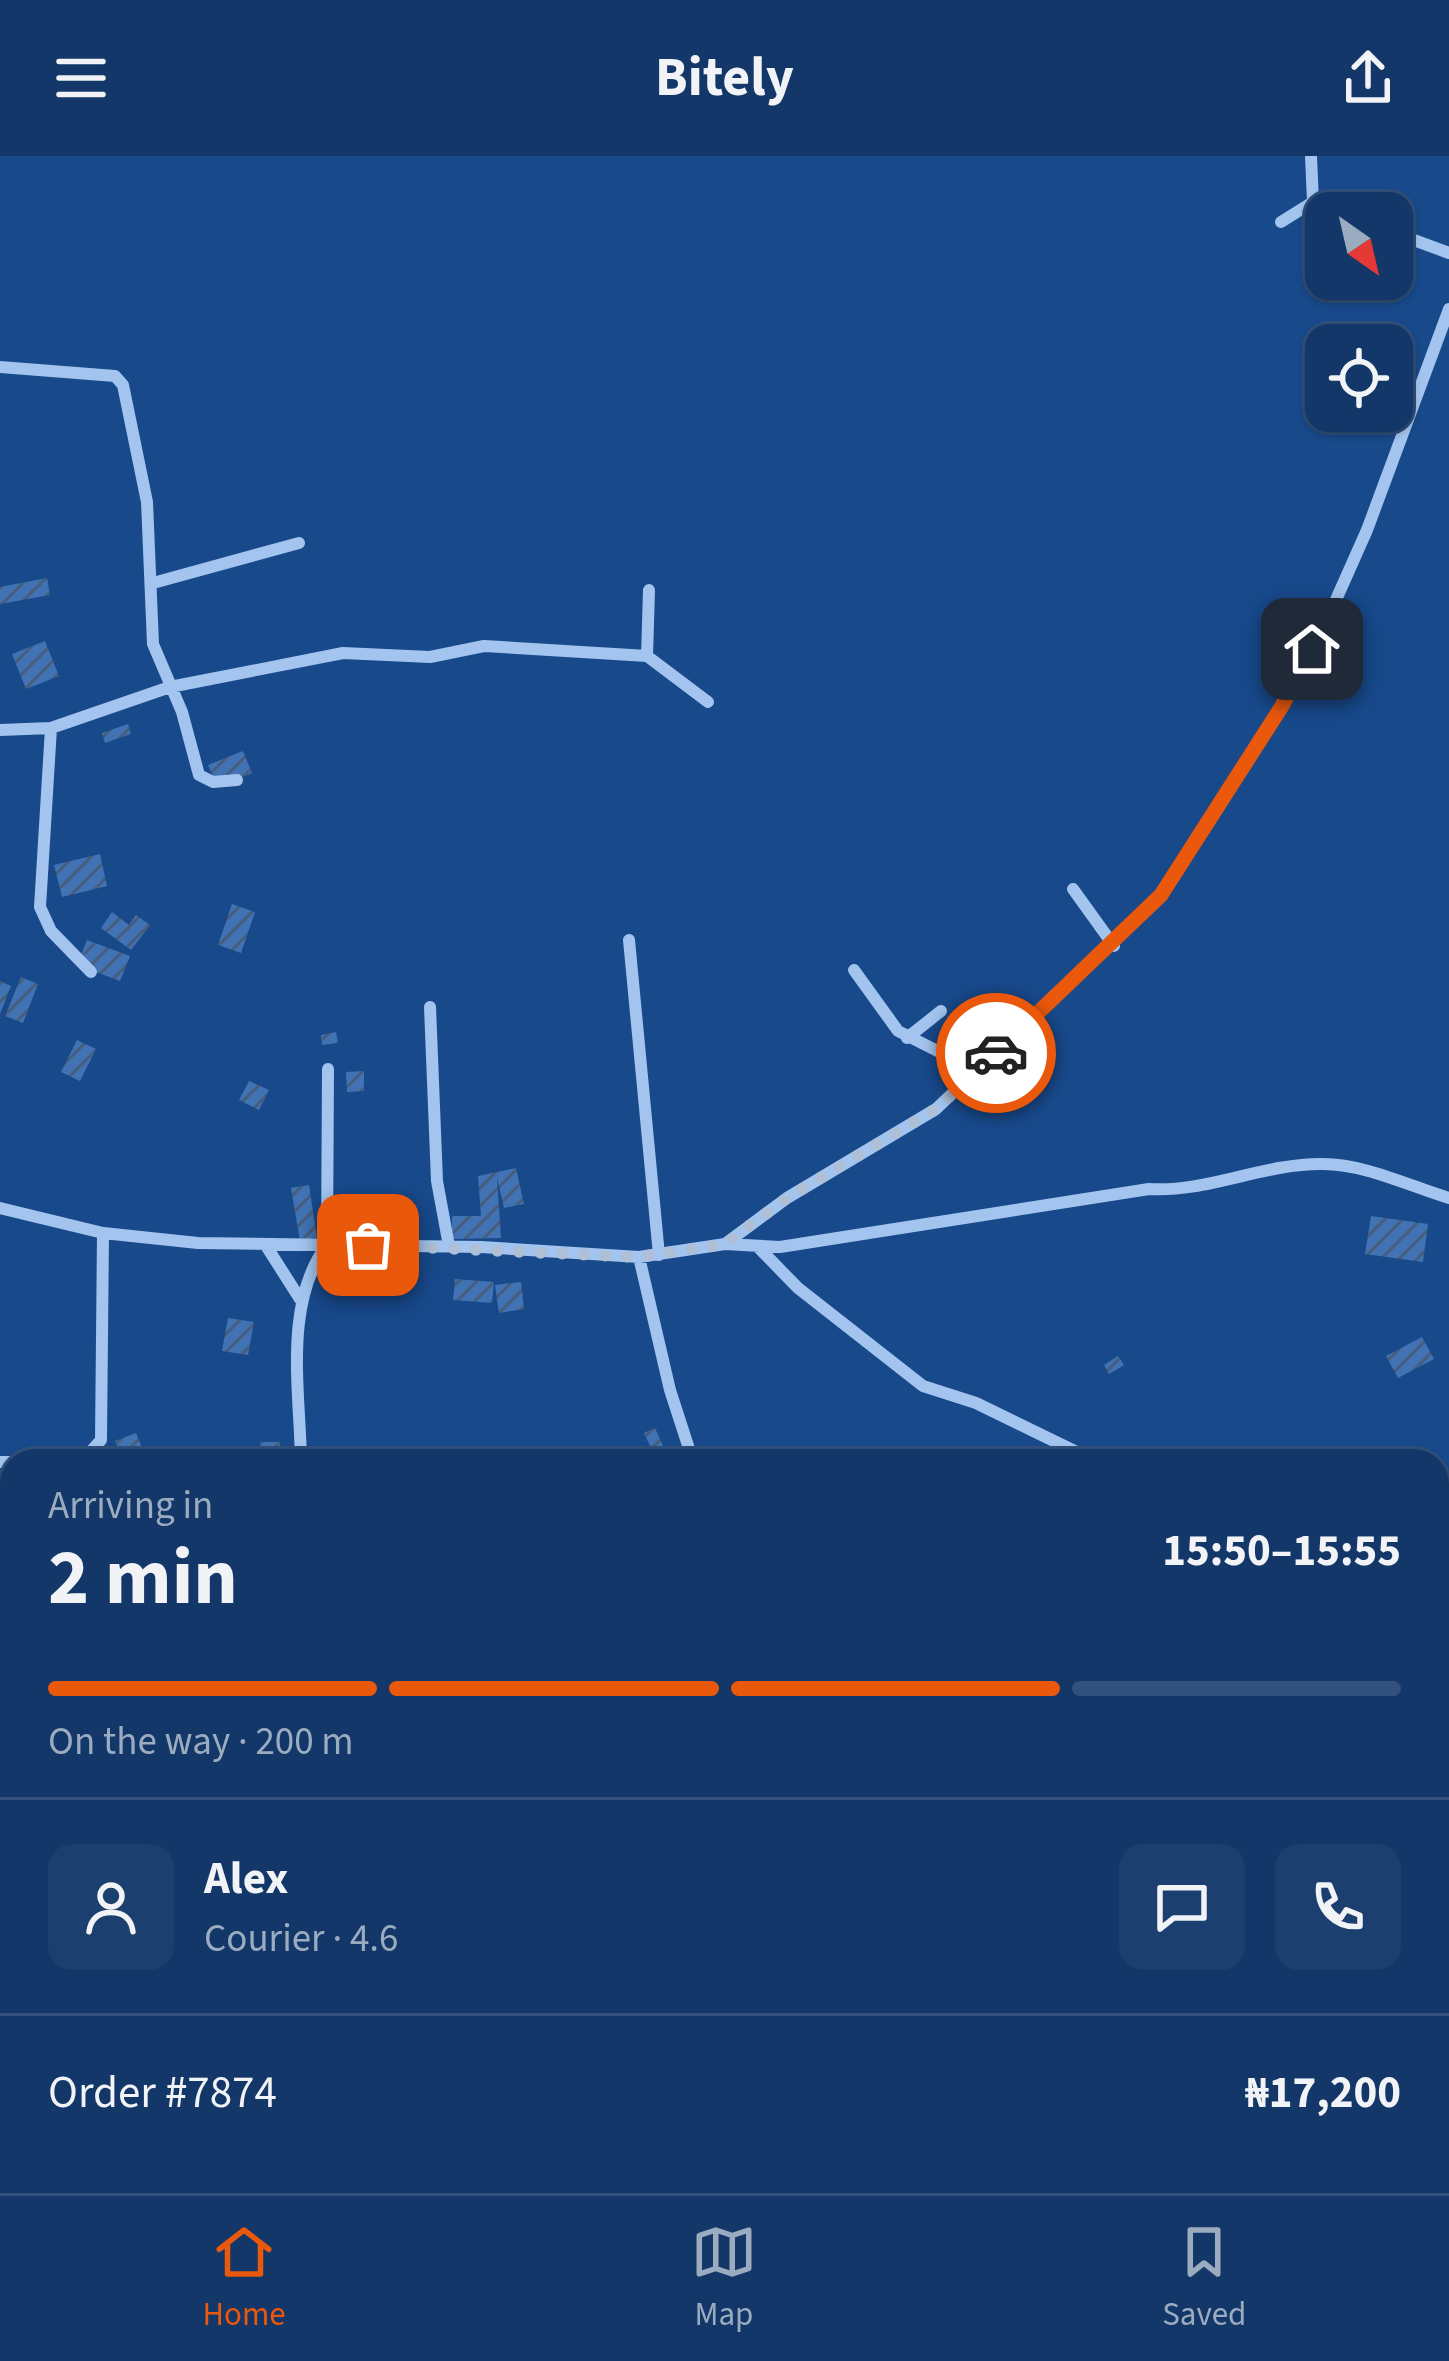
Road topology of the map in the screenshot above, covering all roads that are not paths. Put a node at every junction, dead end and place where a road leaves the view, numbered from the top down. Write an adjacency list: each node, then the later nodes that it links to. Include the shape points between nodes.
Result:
1 (1311, 156): 2 (street)
2 (1312, 192)
3 (1305, 206): 4 (street)
4 (1281, 221)
5 (1413, 240): 6 (street)
6 (1449, 253)
7 (1449, 309): 20 (street, via 1367,530 1282,706 1161,895)
8 (0, 368): 10 (street, via 119,378 139,447)
9 (299, 543): 10 (street)
10 (153, 583): 13 (street, via 150,630)
11 (649, 590): 12 (street)
12 (647, 656): 13 (street, via 484,646 430,657 343,653); 14 (street)
13 (170, 687): 15 (street); 17 (street, via 200,775)
14 (708, 702)
15 (52, 728): 16 (street); 22 (street, via 40,907 51,931)
16 (0, 730)
17 (237, 780)
18 (1072, 890): 20 (street)
19 (629, 940): 36 (street)
20 (1114, 946): 27 (street)
21 (854, 970): 25 (street, via 886,1020)
22 (91, 972)
23 (430, 1006): 34 (street, via 437,1181)
24 (941, 1010): 25 (street)
25 (908, 1037): 27 (street)
26 (328, 1069): 33 (street)
27 (976, 1071): 32 (street, via 936,1109)
28 (1449, 1198): 35 (street, via 1322,1164)
29 (0, 1208): 30 (street)
30 (103, 1233): 31 (street); 39 (street, via 101,1440)
31 (265, 1244): 33 (street); 38 (street)
32 (725, 1244): 35 (street); 36 (street)
33 (327, 1245): 34 (street); 38 (street)
34 (449, 1246): 37 (street)
35 (758, 1247): 42 (street, via 923,1387)
36 (659, 1255): 37 (street)
37 (639, 1257): 41 (street)
38 (300, 1299): 40 (street)
39 (93, 1449)
40 (301, 1449)
41 (689, 1449)
42 (1070, 1449)

